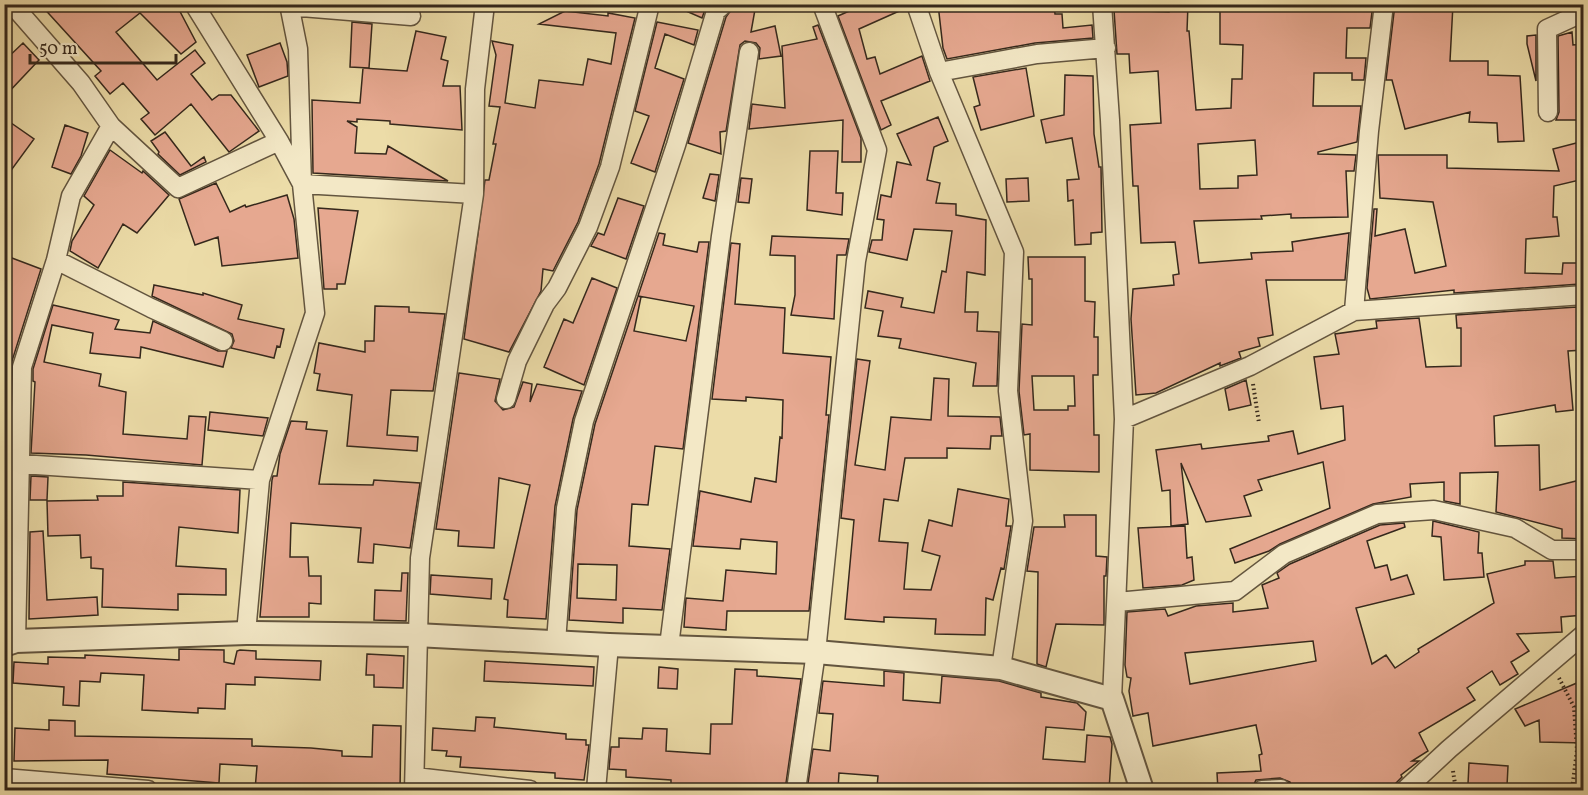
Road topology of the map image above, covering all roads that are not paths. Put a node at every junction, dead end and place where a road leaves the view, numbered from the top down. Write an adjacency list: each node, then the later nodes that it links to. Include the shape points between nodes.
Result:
1 (12, 4): 17 (street, via 81,83)
2 (194, 4): 18 (street)
3 (485, 4): 20 (street, via 475,89)
4 (650, 4): 25 (street, via 609,167 588,227 517,361)
5 (724, 4): 34 (street, via 716,11 584,421 566,508)
6 (822, 4): 38 (street, via 877,150 856,261)
7 (916, 4): 15 (street)
8 (1102, 4): 13 (street)
9 (1384, 4): 23 (street)
10 (289, 5): 12 (street); 19 (street, via 298,49)
11 (1584, 12): 16 (street, via 1547,29)
12 (411, 16)
13 (1106, 48): 15 (street, via 1037,54); 26 (street)
14 (749, 52): 37 (street, via 721,236)
15 (939, 72): 39 (street, via 1014,252 1008,390 1023,521)
16 (1548, 112)
17 (111, 126): 18 (street, via 178,188); 21 (street, via 71,196)
18 (279, 141): 19 (street)
19 (302, 184): 20 (street); 28 (street, via 315,313)
20 (474, 194): 33 (street, via 420,558)
21 (56, 260): 24 (street); 27 (street, via 22,368)
22 (1584, 295): 23 (street)
23 (1354, 311): 26 (street, via 1250,366)
24 (223, 341)
25 (506, 399)
26 (1124, 419): 30 (street)
27 (21, 464): 28 (street); 35 (street)
28 (260, 480): 31 (street)
29 (1584, 550): 30 (street, via 1552,550 1515,528 1434,510 1377,514 1284,554 1235,591)
30 (1117, 602): 40 (street)
31 (246, 633): 33 (street); 35 (street)
32 (1584, 634): 50 (street)
33 (416, 635): 34 (street); 42 (street)
34 (556, 642): 36 (street)
35 (10, 643)
36 (609, 645): 37 (street); 46 (street)
37 (669, 646): 38 (street)
38 (816, 652): 39 (street); 47 (street)
39 (1000, 668): 40 (street)
40 (1112, 699): 48 (street)
41 (4, 778): 44 (street)
42 (415, 784): 45 (street)
43 (1281, 789): 49 (street)
44 (148, 790)
45 (530, 790)
46 (596, 790)
47 (796, 790)
48 (1142, 790)
49 (1262, 790)
50 (1405, 790)

